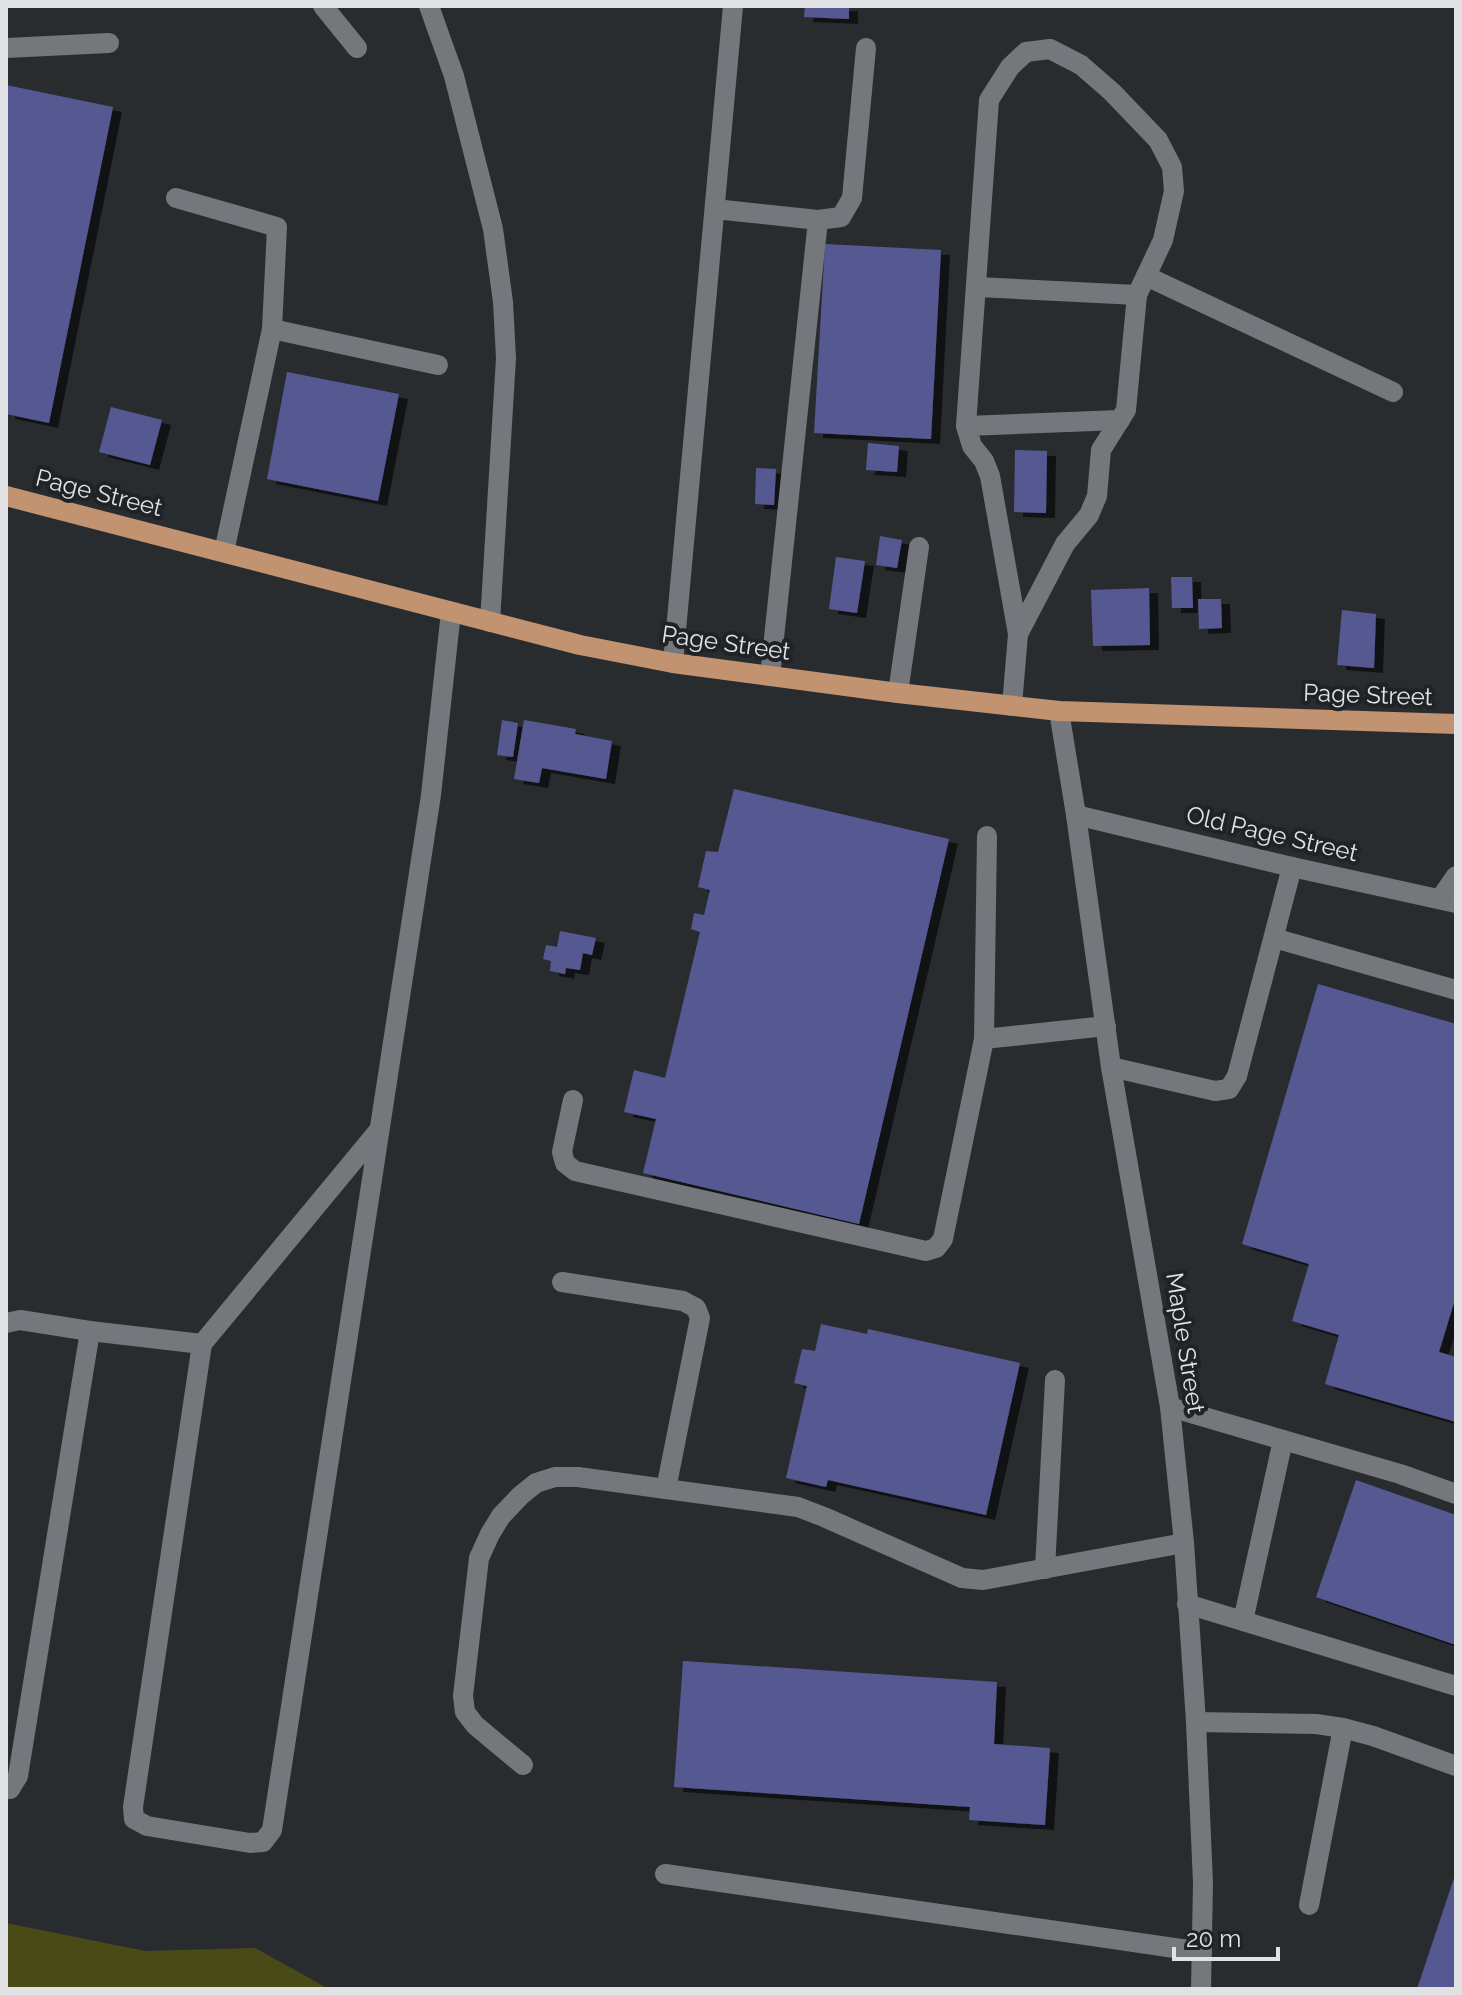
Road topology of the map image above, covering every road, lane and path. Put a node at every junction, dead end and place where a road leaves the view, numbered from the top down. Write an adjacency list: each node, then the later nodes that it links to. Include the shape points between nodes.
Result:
1 (323, 6): 6 (street)
2 (429, 6): 22 (street, via 454,76 489,214 503,302 506,358)
3 (733, 6): 9 (street)
4 (109, 43): 5 (street)
5 (6, 48)
6 (357, 48)
7 (866, 48): 10 (street, via 852,198 841,217)
8 (176, 198): 13 (street, via 277,227)
9 (715, 209): 10 (street); 24 (street)
10 (818, 220): 25 (street)
11 (1142, 286): 12 (street); 12 (street, via 1170,214 1172,167 1158,140 1112,92 1081,65 1050,49 1026,52 989,100); 15 (street); 16 (street, via 1126,410)
12 (977, 287): 17 (street)
13 (272, 329): 14 (street); 20 (street)
14 (438, 365)
15 (1393, 392)
16 (1120, 420): 17 (street); 23 (street, via 1101,450 1097,496 1089,515 1065,544)
17 (966, 426): 23 (street, via 990,476)
18 (6, 496): 20 (main road, Page Street)
19 (919, 547): 26 (street)
20 (224, 552): 21 (main road, Page Street)
21 (451, 612): 22 (main road, Page Street); 41 (street, via 431,795)
22 (490, 622): 24 (main road, Page Street)
23 (1018, 634): 27 (street)
24 (673, 663): 25 (main road, Page Street)
25 (770, 676): 26 (main road, Page Street)
26 (898, 693): 27 (main road, Page Street)
27 (1012, 706): 28 (main road, Page Street)
28 (1059, 711): 29 (main road, Page Street); 30 (street, Maple Street)
29 (1456, 724)
30 (1076, 815): 32 (street, Old Page Street); 37 (street, Maple Street)
31 (987, 836): 38 (street)
32 (1292, 867): 34 (street, Old Page Street); 35 (street)
33 (1456, 876): 34 (street)
34 (1448, 901)
35 (1274, 938): 36 (street); 39 (street, via 1229,1089 1215,1091)
36 (1456, 990)
37 (1106, 1026): 38 (street); 39 (street, Maple Street)
38 (984, 1039): 40 (street, via 943,1239 926,1251 575,1171 562,1152)
39 (1111, 1067): 47 (street, Maple Street)
40 (573, 1100)
41 (379, 1130): 45 (street); 45 (street, via 272,1830 263,1842 147,1826 134,1819)
42 (562, 1282): 49 (street, via 683,1301 696,1308 700,1318)
43 (6, 1323): 44 (street, via 20,1320)
44 (90, 1331): 45 (street); 60 (street, via 18,1776)
45 (202, 1344)
46 (1055, 1380): 52 (street)
47 (1170, 1407): 48 (street); 51 (street, Maple Street)
48 (1283, 1440): 50 (street); 54 (street)
49 (666, 1489): 52 (street, via 798,1507 962,1578 983,1580); 58 (street, via 555,1477 520,1496 490,1534 479,1558 465,1712)
50 (1456, 1494)
51 (1184, 1543): 52 (street); 53 (street, Maple Street)
52 (1045, 1569)
53 (1187, 1604): 54 (street); 56 (street, Maple Street)
54 (1243, 1621): 55 (street)
55 (1456, 1686)
56 (1196, 1722): 57 (street); 63 (street, Maple Street)
57 (1343, 1728): 59 (street); 62 (street)
58 (523, 1765)
59 (1456, 1766)
60 (6, 1789)
61 (665, 1874): 63 (street)
62 (1309, 1905)
63 (1202, 1952): 64 (street, Maple Street)
64 (1201, 1989)

